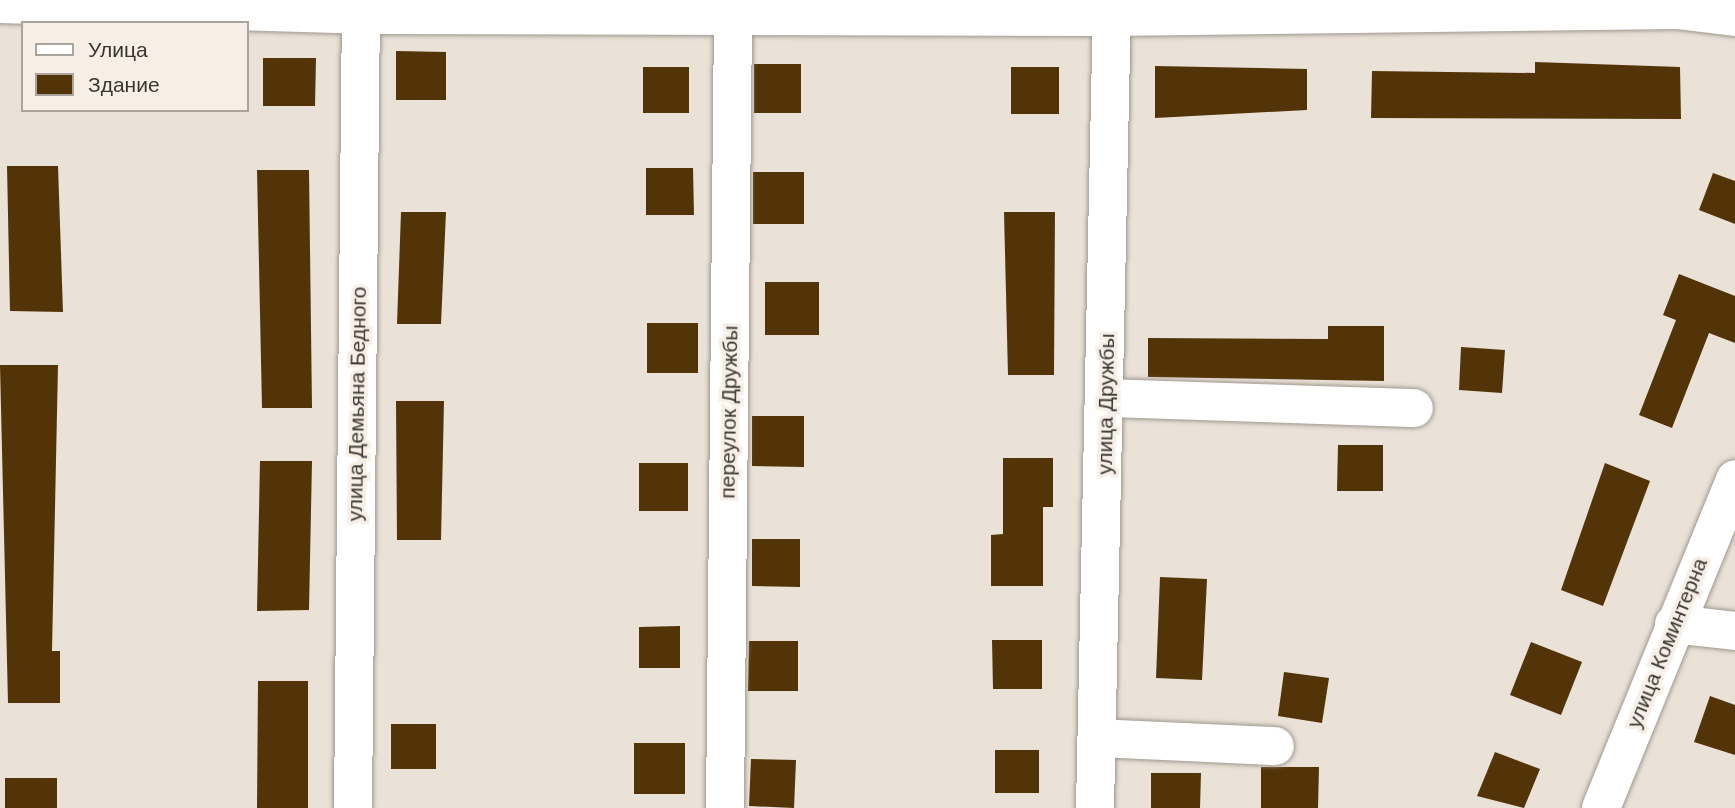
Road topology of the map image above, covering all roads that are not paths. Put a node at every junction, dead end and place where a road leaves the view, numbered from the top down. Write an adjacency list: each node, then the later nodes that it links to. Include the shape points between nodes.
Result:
1 (0, 4): 3 (street)
2 (1677, 5): 4 (street); 6 (street)
3 (361, 8): 5 (street); 14 (street, улица Демьяна Бедного)
4 (1112, 9): 5 (street); 7 (street, улица Дружбы)
5 (733, 17): 15 (street, переулок Дружбы)
6 (1735, 17)
7 (1107, 398): 8 (street); 12 (street, улица Дружбы)
8 (1414, 408)
9 (1735, 479): 10 (street, улица Коминтерна)
10 (1674, 624): 11 (street); 17 (street, улица Коминтерна)
11 (1735, 631)
12 (1097, 738): 13 (street); 16 (street, улица Дружбы)
13 (1275, 746)
14 (353, 808)
15 (725, 808)
16 (1095, 808)
17 (1601, 808)

